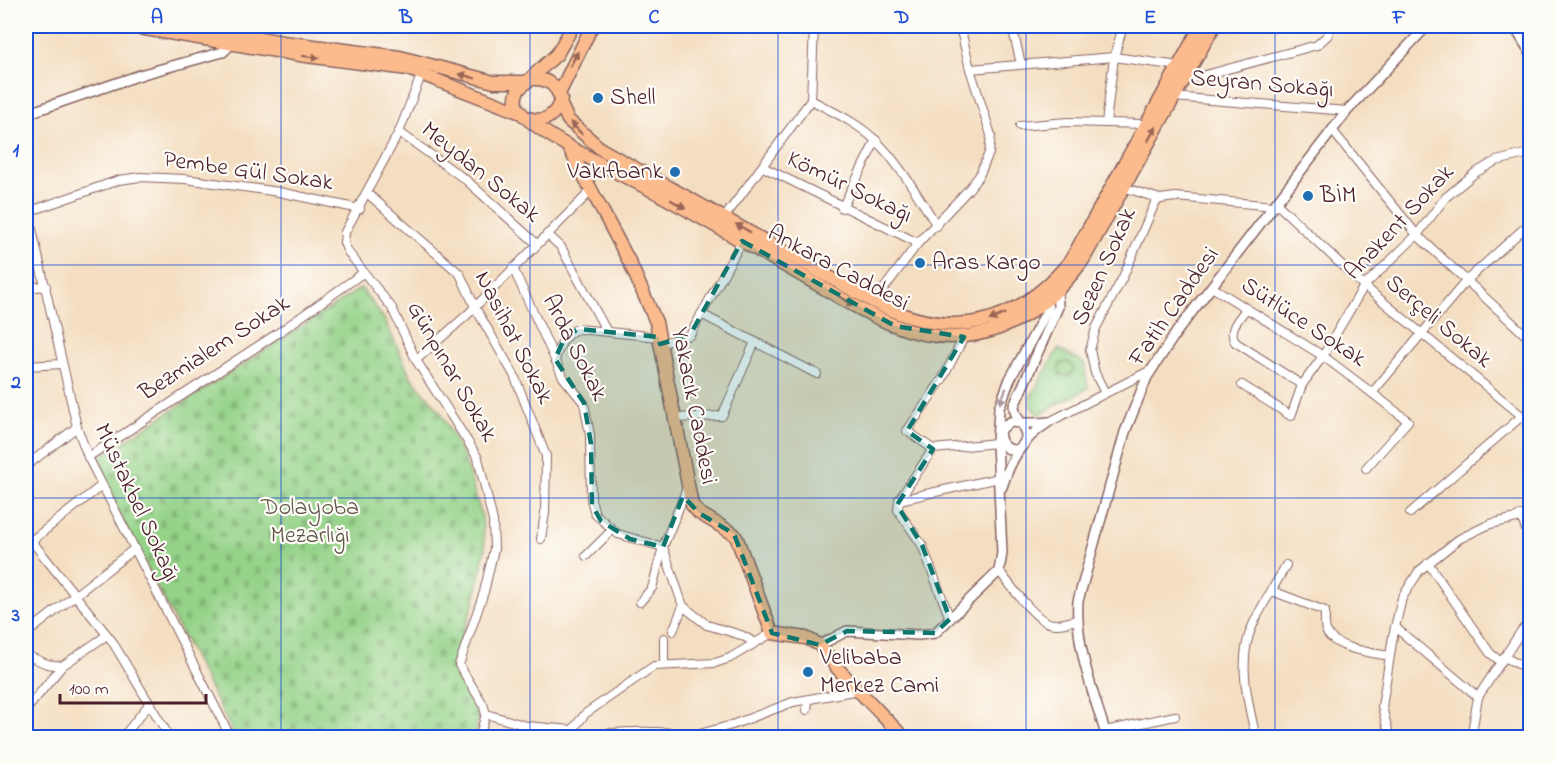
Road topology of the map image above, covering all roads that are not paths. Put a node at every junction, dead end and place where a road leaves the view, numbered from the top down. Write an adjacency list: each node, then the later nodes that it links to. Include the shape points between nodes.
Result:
1 (127, 26): 14 (main road, Ankara Caddesi)
2 (189, 26): 14 (main road, Ankara Caddesi)
3 (573, 26): 21 (main road, via 557,54)
4 (592, 26): 24 (main road, one-way to 4)
5 (814, 26): 25 (street)
6 (960, 26): 19 (street)
7 (1012, 26): 17 (street)
8 (1123, 26): 16 (street)
9 (1201, 26): 18 (main road, Ankara Caddesi)
10 (1214, 26): 22 (main road, Ankara Caddesi)
11 (1330, 26): 22 (street, via 1328,35 1317,45)
12 (1427, 26): 26 (street, Fatih Caddesi)
13 (1514, 26): 15 (street)
14 (235, 39): 20 (main road, Ankara Caddesi, one-way to 20); 21 (main road, Ankara Caddesi, one-way to 14, via 494,82 400,57); 27 (street, via 223,52 143,74)
15 (1530, 52)
16 (1114, 57): 17 (street); 18 (street); 29 (street)
17 (1021, 64): 19 (street)
18 (1179, 66): 30 (main road, Ankara Caddesi)
19 (970, 69): 50 (street, via 991,135 989,153 979,176)
20 (422, 73): 28 (main road, Ankara Caddesi); 33 (street)
21 (529, 80): 24 (main road, Ankara Caddesi, via 549,82); 28 (main road, via 516,94 516,104)
22 (1182, 82): 23 (main road, Ankara Caddesi)
23 (1173, 97): 26 (street, Seyran Sokağı); 39 (main road, Ankara Caddesi, one-way to 23)
24 (560, 99): 28 (main road, via 556,112 548,118); 48 (main road, Ankara Caddesi, one-way to 24, via 602,150 568,120)
25 (811, 100): 34 (street); 38 (street)
26 (1347, 111): 32 (street, Fatih Caddesi)
27 (26, 114)
28 (525, 116): 35 (main road, Ankara Caddesi)
29 (1106, 123): 30 (street); 31 (street)
30 (1145, 124): 63 (main road, Ankara Caddesi, via 1071,260)
31 (1020, 126)
32 (1332, 130): 44 (street, Fatih Caddesi); 52 (street)
33 (399, 132): 41 (street); 55 (street, Meydan Sokak, via 466,180)
34 (876, 140): 45 (street); 50 (street)
35 (568, 146): 37 (main road, Ankara Caddesi); 40 (main road, Yakacık Caddesi)
36 (1530, 153): 52 (street, Anakent Sokak, via 1496,161 1475,173 1444,198)
37 (607, 167): 40 (main road, via 594,173); 53 (main road, Ankara Caddesi, one-way to 53)
38 (763, 167): 45 (street, Kömür Sokağı); 48 (street)
39 (1123, 187): 42 (street); 63 (main road, Ankara Caddesi, via 1083,260)
40 (593, 189): 51 (street); 73 (main road, Yakacık Caddesi, via 656,322)
41 (367, 194): 46 (street); 66 (street, Nasihat Sokak, via 460,274)
42 (1160, 199): 44 (street, Sezen Sokak); 84 (street, Sezen Sokak, via 1096,328 1090,350)
43 (26, 203): 47 (street, Müstakbel Sokağı)
44 (1275, 205): 60 (street, Serçeli Sokak); 61 (street, Fatih Caddesi)
45 (842, 208): 54 (street, Kömür Sokağı)
46 (360, 209): 47 (street, Pembe Gül Sokak, via 279,192 140,177 119,180); 57 (street, Günpınar Sokak, via 345,232 344,243)
47 (28, 212): 59 (street, Müstakbel Sokağı)
48 (724, 218): 65 (main road, Ankara Caddesi, one-way to 48)
49 (1530, 223): 58 (street)
50 (937, 226): 54 (street)
51 (547, 234): 55 (street); 69 (street, Meydan Sokak, via 561,247)
52 (1417, 235): 58 (street); 60 (street, Anakent Sokak)
53 (742, 241): 68 (street); 71 (main road, Ankara Caddesi, one-way to 71, via 896,326 933,336)
54 (918, 243): 65 (street)
55 (537, 244): 56 (street)
56 (513, 268): 66 (street); 76 (street, Arda Sokak)
57 (363, 273): 77 (street, Günpınar Sokak, via 392,308); 94 (street, Bezmialem Sokak)
58 (1466, 281): 70 (street); 72 (street)
59 (46, 286): 62 (street); 78 (street, Müstakbel Sokağı)
60 (1364, 286): 70 (street, Serçeli Sokak); 75 (street, Anakent Sokak)
61 (1212, 287): 67 (street, Sütlüce Sokak); 80 (street, Fatih Caddesi)
62 (26, 288)
63 (1051, 288): 64 (main road, Ankara Caddesi); 65 (main road, Ankara Caddesi, one-way to 65, via 1005,313 970,325 921,322); 89 (street, via 1058,307 1016,398 1014,415)
64 (1047, 299): 71 (main road, Ankara Caddesi, via 998,329); 91 (street, one-way to 91, via 1048,309 999,408)
65 (874, 302)
66 (475, 307): 77 (street); 107 (street, Nasihat Sokak, via 514,375 544,447)
67 (1245, 309): 75 (street, Sütlüce Sokak); 83 (street, via 1233,328 1235,342)
68 (701, 314): 73 (street, via 690,335); 74 (street)
69 (606, 330): 73 (street); 76 (street, via 572,330)
70 (1421, 334): 85 (street); 86 (street, Serçeli Sokak)
71 (964, 337): 93 (street, via 943,378 907,431)
72 (1530, 339)
73 (659, 341): 87 (main road, Yakacık Caddesi)
74 (754, 342): 81 (street); 87 (street, via 723,416)
75 (1323, 356): 83 (street, Anakent Sokak); 85 (street, Sütlüce Sokak)
76 (555, 359): 105 (street, Arda Sokak, via 563,377 584,403 591,444 592,505)
77 (416, 360): 143 (street, Günpınar Sokak, via 478,458 493,521 491,561 459,665)
78 (62, 364): 79 (street); 90 (street, Müstakbel Sokağı)
79 (26, 366)
80 (1152, 369): 84 (street); 121 (street, Fatih Caddesi, via 1125,432 1085,568)
81 (817, 374)
82 (1242, 385): 83 (street, Anakent Sokak, via 1291,416)
83 (1302, 385)
84 (1105, 393): 88 (street)
85 (1372, 393): 96 (street, Sütlüce Sokak, via 1408,421)
86 (1526, 416): 102 (street, Serçeli Sokak)
87 (675, 418): 99 (main road, Yakacık Caddesi)
88 (1049, 422): 89 (street); 92 (street)
89 (1020, 424): 91 (street, via 1006,424); 92 (street, via 1026,430)
90 (77, 427): 94 (street, Müstakbel Sokağı); 95 (street)
91 (998, 439): 92 (street, via 1008,449); 93 (street); 97 (street)
92 (1024, 444): 100 (street, via 1010,461)
93 (933, 448): 101 (street)
94 (88, 456): 98 (street, Müstakbel Sokağı)
95 (26, 466)
96 (1366, 468)
97 (999, 478): 100 (street); 101 (street)
98 (101, 486): 109 (street); 111 (street, Müstakbel Sokağı)
99 (687, 488): 110 (street); 125 (main road, Yakacık Caddesi, via 692,506 737,539)
100 (1001, 492): 115 (street)
101 (898, 500): 120 (street, via 898,510 922,545)
102 (1410, 513)
103 (1530, 514): 104 (street)
104 (1520, 515): 108 (street); 113 (street, via 1473,531)
105 (612, 530): 110 (street, Arda Sokak); 112 (street)
106 (26, 534): 109 (street)
107 (541, 539)
108 (1530, 539)
109 (29, 543): 117 (street)
110 (663, 547): 118 (street, via 652,588); 119 (street)
111 (134, 549): 117 (street); 150 (street, Müstakbel Sokağı)
112 (586, 556)
113 (1428, 563): 123 (street, via 1402,598); 133 (street, via 1490,653)
114 (1286, 566): 116 (street)
115 (999, 571): 120 (street); 121 (street, via 1037,616 1048,623)
116 (1272, 591): 132 (street, via 1325,610 1326,631 1333,639 1350,648); 153 (street, via 1252,627 1247,645 1246,691)
117 (75, 595): 126 (street); 127 (street)
118 (640, 602)
119 (683, 606): 124 (street); 129 (street, via 707,625 741,634)
120 (950, 619): 130 (street, via 935,633 847,631)
121 (1077, 620): 145 (street, Fatih Caddesi, via 1084,660)
122 (1530, 622): 133 (street)
123 (1395, 627): 132 (street); 138 (street)
124 (673, 632)
125 (772, 633): 129 (street); 130 (main road, via 806,638)
126 (26, 634)
127 (107, 635): 135 (street); 140 (street)
128 (664, 638): 134 (street)
129 (754, 642): 134 (street, via 715,663)
130 (820, 645): 137 (main road)
131 (26, 656): 135 (street)
132 (1390, 656): 154 (street, via 1382,707)
133 (1502, 660): 136 (street); 138 (street)
134 (664, 664): 146 (street, via 630,681 585,714)
135 (62, 666): 141 (street)
136 (1530, 670)
137 (859, 690): 139 (street); 152 (main road)
138 (1478, 697): 155 (street)
139 (808, 700): 142 (street); 147 (street)
140 (150, 703): 148 (street); 149 (street)
141 (26, 710)
142 (807, 710)
143 (486, 714): 146 (street); 151 (street)
144 (1175, 716): 145 (street)
145 (1106, 734)
146 (568, 735): 147 (street, via 666,732)
147 (688, 736)
148 (122, 738)
149 (170, 738)
150 (231, 738)
151 (479, 738)
152 (904, 738)
153 (1256, 738)
154 (1390, 738)
155 (1471, 738)

